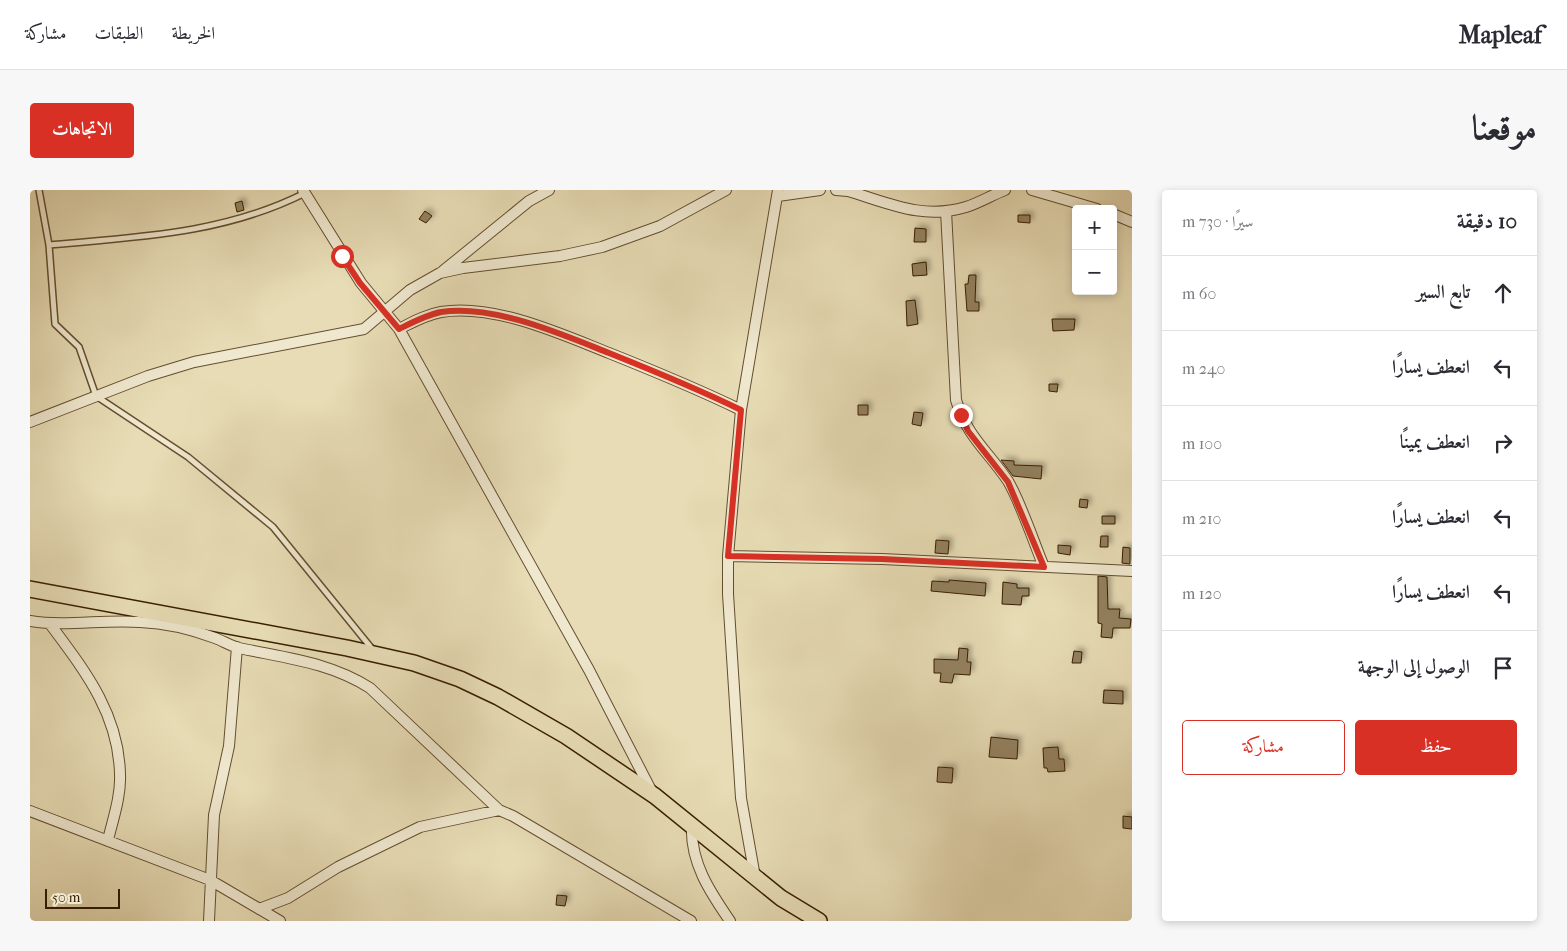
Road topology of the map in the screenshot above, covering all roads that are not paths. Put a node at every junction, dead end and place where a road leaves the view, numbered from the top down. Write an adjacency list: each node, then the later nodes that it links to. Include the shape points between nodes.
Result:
1 (39, 190): 15 (lane)
2 (549, 190): 16 (street, via 528,201)
3 (726, 190): 16 (street, via 660,226 602,247)
4 (820, 190): 9 (street)
5 (836, 190): 10 (street)
6 (1005, 190): 12 (street, via 967,207)
7 (1032, 190): 11 (street)
8 (304, 192): 15 (lane, via 274,209 199,229); 17 (street, via 360,283)
9 (778, 193): 20 (street)
10 (871, 194): 12 (street, via 922,213)
11 (1083, 205)
12 (946, 211): 23 (street, via 956,400 968,431 1008,482)
13 (1117, 216): 14 (street)
14 (1132, 222)
15 (49, 245): 19 (lane, via 55,324 79,347)
16 (440, 273): 17 (street, via 410,290)
17 (385, 312): 18 (street); 19 (street, via 364,329 194,362)
18 (399, 329): 20 (street, via 442,312 484,313 506,318 566,336 699,389); 30 (street, via 589,670)
19 (96, 396): 21 (street); 29 (lane, via 188,457 273,527)
20 (741, 410): 22 (street)
21 (30, 422)
22 (728, 556): 23 (street); 35 (street, via 742,798)
23 (1044, 567): 24 (street)
24 (1132, 571)
25 (30, 588): 29 (main road)
26 (30, 621): 27 (street)
27 (50, 624): 28 (street, via 155,623 197,632); 34 (street, via 93,684 106,708 115,739 120,776)
28 (237, 648): 31 (street, via 308,661 352,677 370,688); 36 (street, via 229,746 214,815)
29 (377, 655): 30 (main road, via 439,671 498,697 566,736)
30 (655, 796): 33 (main road)
31 (499, 810): 37 (street, via 420,828 338,867 288,898); 40 (street)
32 (30, 811): 34 (street)
33 (692, 826): 35 (main road); 41 (street, via 694,856 711,894)
34 (108, 840): 36 (street)
35 (755, 877): 42 (main road, via 781,898)
36 (210, 880): 37 (street); 38 (street)
37 (259, 909): 39 (street)
38 (209, 921)
39 (280, 921)
40 (691, 921)
41 (730, 921)
42 (819, 921)

